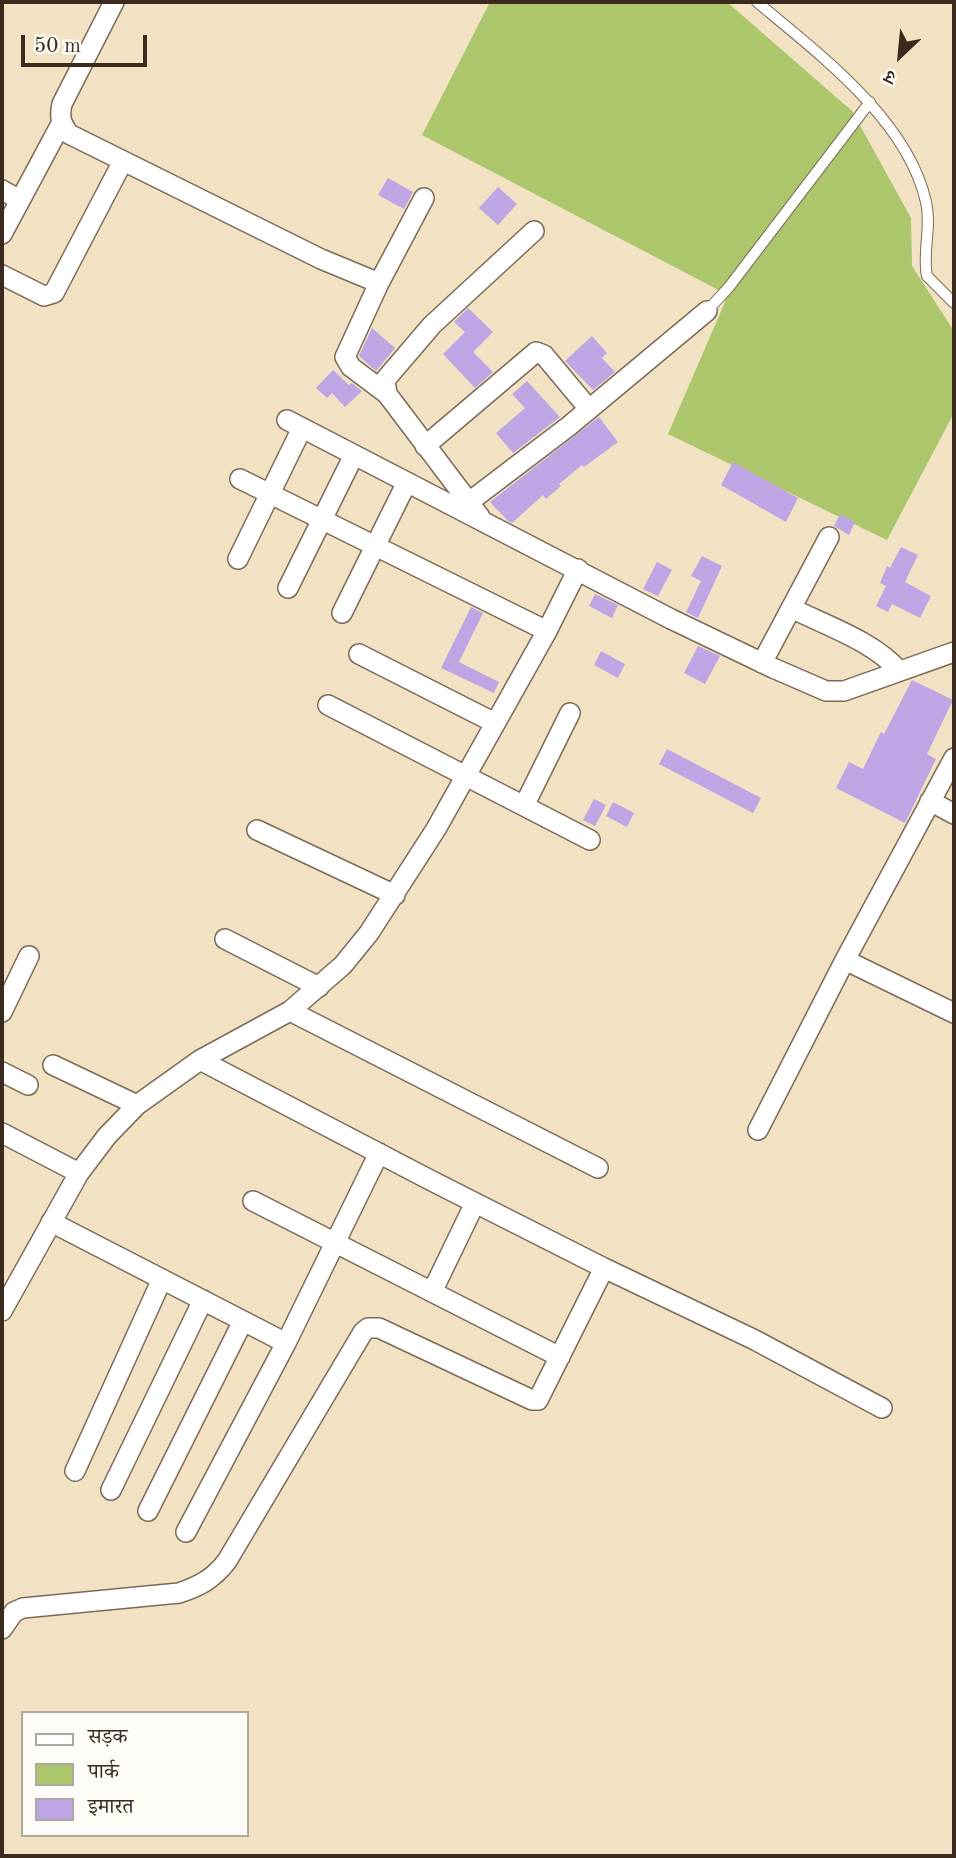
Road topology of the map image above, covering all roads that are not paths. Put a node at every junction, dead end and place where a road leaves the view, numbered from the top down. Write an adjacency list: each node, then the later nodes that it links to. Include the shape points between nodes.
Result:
1 (114, 2): 4 (street, via 62,104)
2 (757, 2): 3 (lane)
3 (870, 102): 13 (lane, via 896,136 920,180 929,222 927,276); 14 (lane)
4 (61, 124): 5 (street, via 69,134); 8 (street)
5 (122, 162): 11 (street, via 54,293 44,296); 12 (street)
6 (2, 190): 8 (street)
7 (424, 198): 12 (street)
8 (20, 200): 10 (street)
9 (534, 231): 15 (street, via 432,325 389,373 384,386)
10 (2, 234)
11 (2, 275)
12 (379, 283): 15 (street, via 345,356 351,367)
13 (954, 303)
14 (707, 311): 16 (street)
15 (387, 394): 17 (street)
16 (589, 409): 17 (street, via 544,355 536,352); 22 (street)
17 (425, 446): 22 (street)
18 (354, 455): 20 (street); 21 (street, via 294,424); 23 (street)
19 (240, 479): 21 (street)
20 (407, 482): 24 (street); 26 (street)
21 (270, 494): 23 (street); 27 (street)
22 (469, 502): 24 (street)
23 (322, 519): 26 (street); 29 (street)
24 (483, 521): 28 (street)
25 (829, 537): 30 (street)
26 (376, 546): 31 (street); 32 (street)
27 (237, 559)
28 (578, 569): 32 (street); 35 (street)
29 (288, 588)
30 (791, 608): 35 (street); 36 (street, via 865,644)
31 (342, 613)
32 (547, 631): 39 (street)
33 (359, 654): 39 (street)
34 (950, 657): 36 (street)
35 (762, 663): 36 (street, via 837,692)
36 (899, 671)
37 (328, 705): 41 (street)
38 (569, 713): 43 (street)
39 (495, 723): 41 (street)
40 (954, 758): 42 (street)
41 (465, 776): 43 (street); 47 (street)
42 (930, 801): 44 (street); 50 (street)
43 (524, 806): 46 (street)
44 (954, 814)
45 (257, 830): 47 (street)
46 (590, 840)
47 (396, 895): 51 (street, via 343,965)
48 (225, 939): 51 (street)
49 (29, 956): 52 (street)
50 (845, 960): 54 (street); 60 (street)
51 (319, 987): 53 (street)
52 (3, 1007)
53 (289, 1012): 55 (street); 63 (street)
54 (954, 1013)
55 (200, 1060): 59 (street); 62 (street)
56 (53, 1065): 59 (street)
57 (2, 1072): 58 (street)
58 (28, 1085)
59 (137, 1105): 64 (street)
60 (758, 1130)
61 (2, 1133): 64 (street)
62 (379, 1153): 66 (street); 68 (street)
63 (598, 1168)
64 (79, 1173): 67 (street)
65 (253, 1201): 68 (street)
66 (475, 1203): 69 (street); 71 (street)
67 (51, 1222): 70 (street); 73 (street)
68 (335, 1242): 71 (street); 75 (street)
69 (604, 1268): 76 (street); 77 (street)
70 (162, 1279): 72 (street); 78 (street)
71 (432, 1292): 76 (street)
72 (203, 1300): 74 (street); 79 (street)
73 (2, 1311)
74 (243, 1321): 75 (street); 80 (street)
75 (286, 1343): 81 (street)
76 (560, 1357): 82 (street, via 535,1401 379,1328 368,1328 215,1576 179,1593 23,1608 14,1612)
77 (883, 1408)
78 (75, 1471)
79 (111, 1490)
80 (148, 1511)
81 (186, 1532)
82 (2, 1629)

